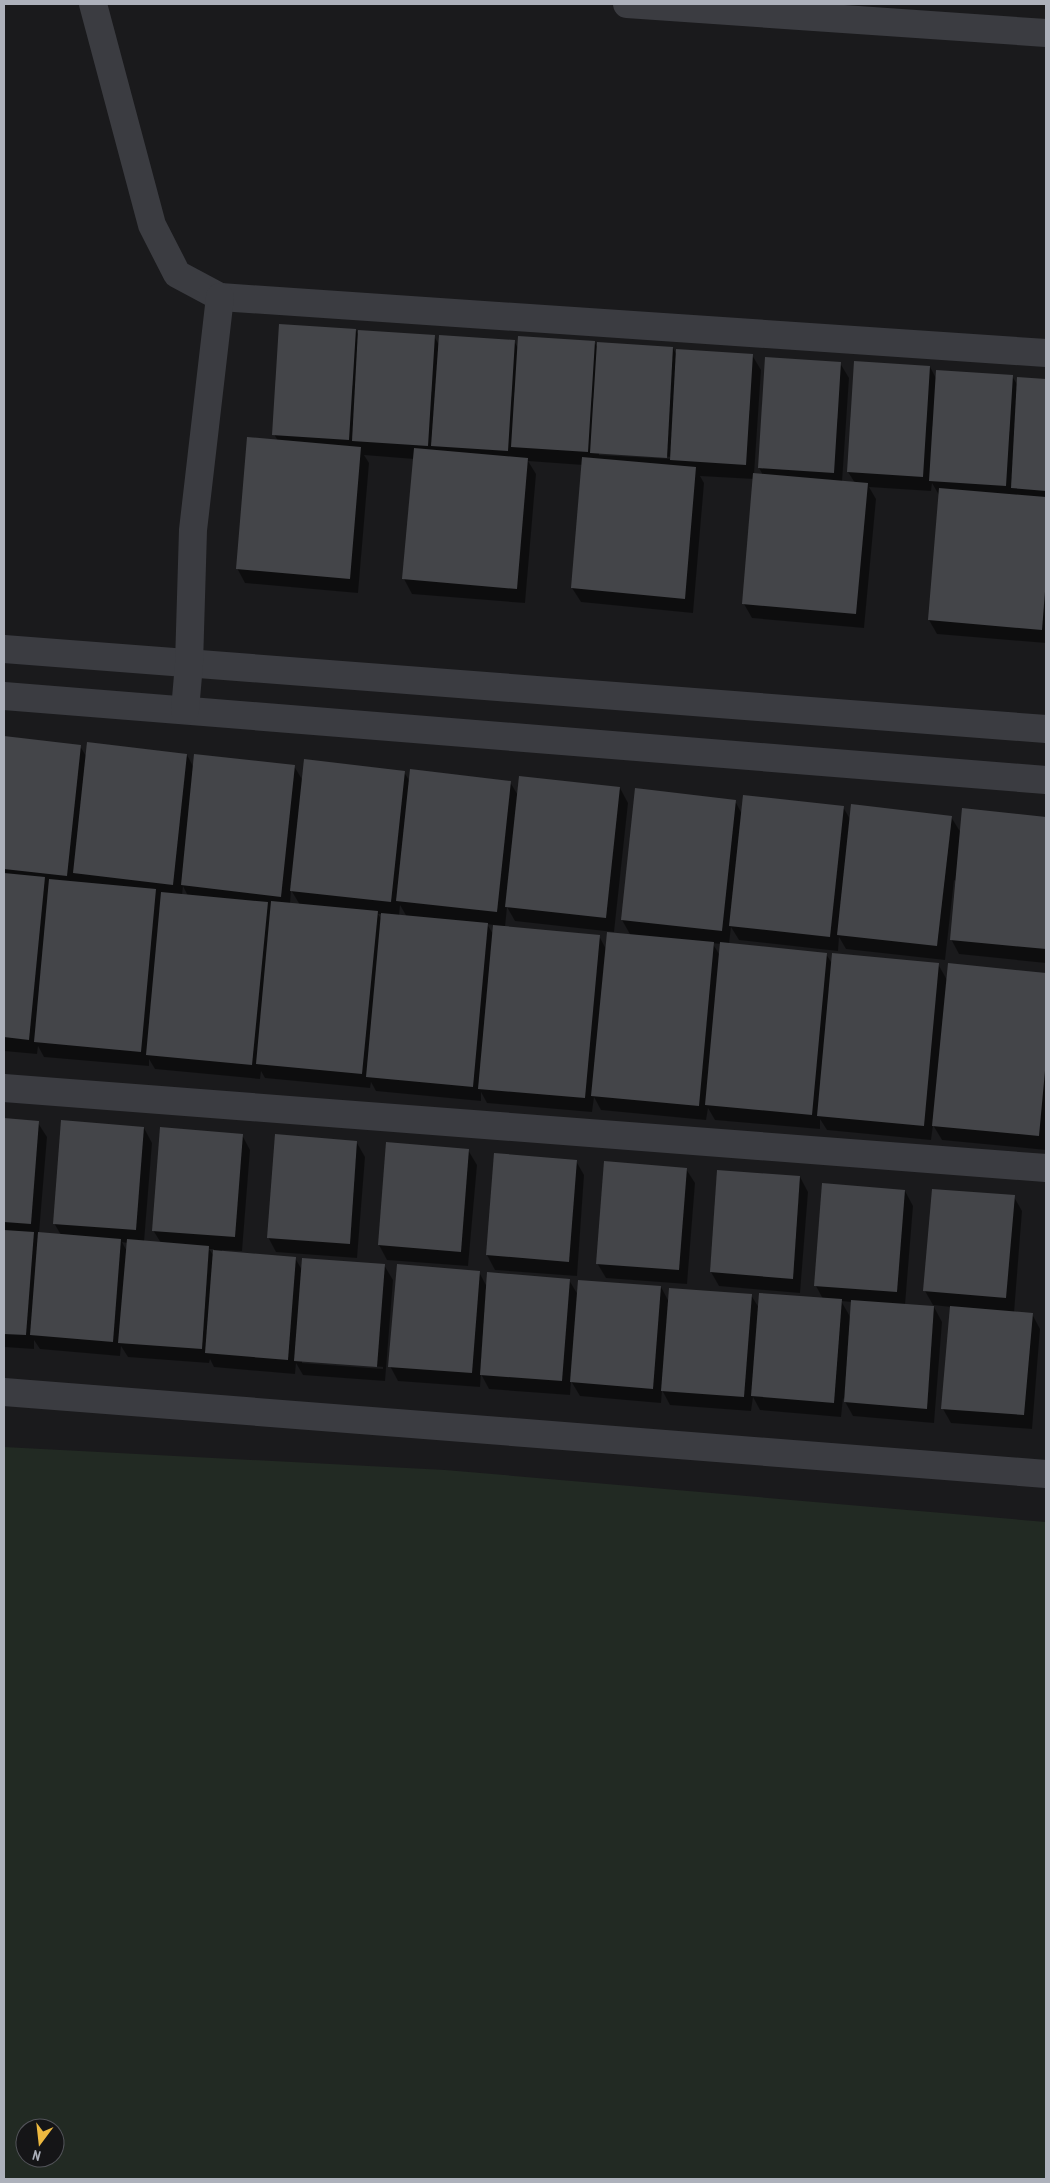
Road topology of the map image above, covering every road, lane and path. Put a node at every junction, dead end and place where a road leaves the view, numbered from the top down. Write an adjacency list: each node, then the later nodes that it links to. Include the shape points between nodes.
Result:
1 (93, 4): 4 (street, via 152,225 177,274)
2 (626, 4): 3 (street)
3 (1046, 33)
4 (220, 297): 5 (street); 7 (street, via 193,530)
5 (1046, 353)
6 (4, 649): 7 (street)
7 (189, 664): 9 (street); 10 (street)
8 (4, 696): 9 (street)
9 (185, 710): 11 (street)
10 (1046, 729)
11 (1046, 780)
12 (4, 1088): 13 (street)
13 (1046, 1168)
14 (4, 1392): 15 (street)
15 (1046, 1474)

